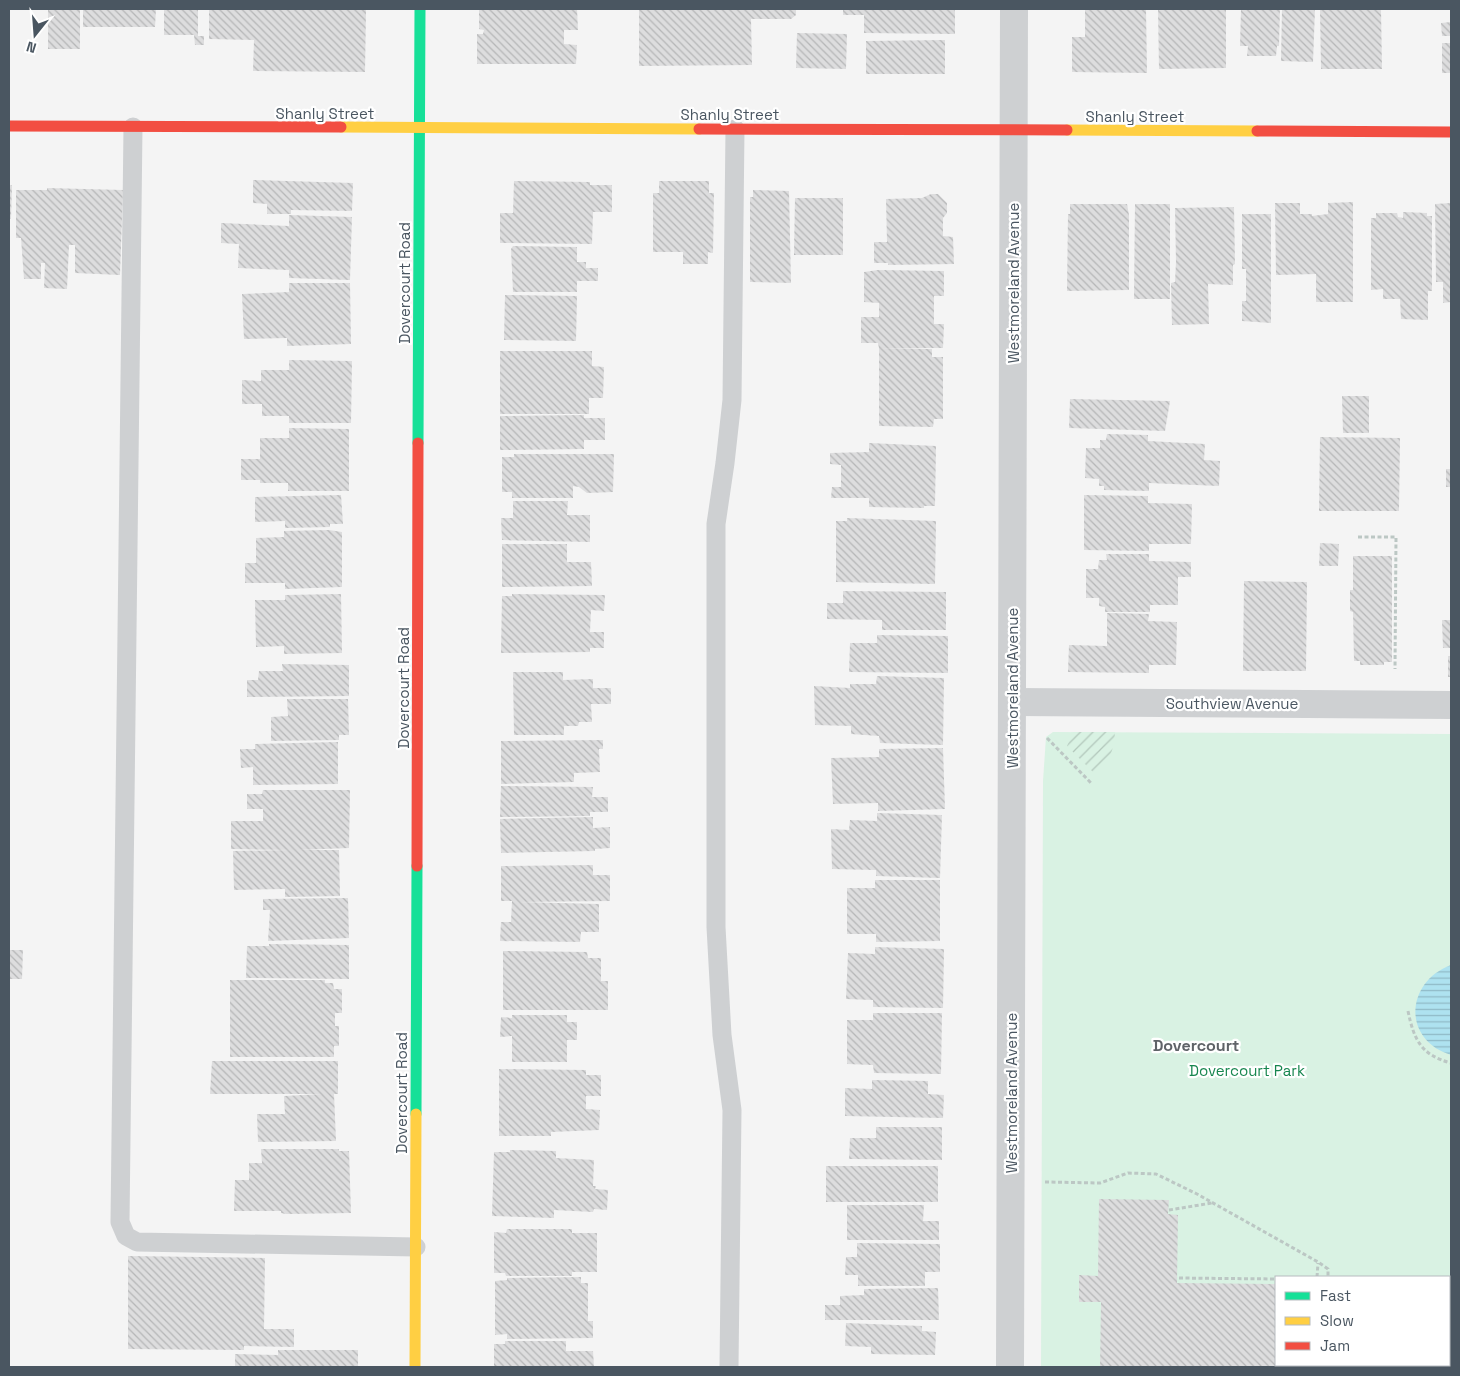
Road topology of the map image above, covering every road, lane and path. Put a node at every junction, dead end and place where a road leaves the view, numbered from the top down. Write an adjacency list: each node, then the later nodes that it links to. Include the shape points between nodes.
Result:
1 (420, 9): 5 (street, Dovercourt Road)
2 (1014, 9): 7 (street, Westmoreland Avenue)
3 (9, 126): 4 (street, Shanly Street)
4 (133, 127): 5 (street, Shanly Street); 20 (lane, via 120,1222 126,1236 137,1242)
5 (420, 129): 6 (street, Shanly Street); 20 (street, Dovercourt Road)
6 (735, 129): 7 (street, Shanly Street); 27 (lane, via 732,400 716,524 716,927 722,1035 732,1110)
7 (1014, 130): 8 (street, Shanly Street); 11 (street, Westmoreland Avenue)
8 (1451, 132)
9 (1358, 537): 10 (path, via 1396,537)
10 (1395, 673)
11 (1012, 702): 12 (street, Southview Avenue); 28 (street, Westmoreland Avenue)
12 (1451, 704)
13 (1040, 732): 14 (path)
14 (1092, 784)
15 (1408, 1011): 16 (path, via 1419,1045 1428,1053)
16 (1451, 1063)
17 (1036, 1182): 18 (path, via 1100,1182 1128,1173 1156,1174)
18 (1212, 1203): 19 (path); 21 (path)
19 (1169, 1210)
20 (416, 1247): 26 (street, Dovercourt Road)
21 (1318, 1262): 22 (path); 23 (path, via 1328,1269)
22 (1317, 1276)
23 (1328, 1276)
24 (1180, 1278): 25 (path)
25 (1275, 1279)
26 (415, 1367)
27 (729, 1367)
28 (1010, 1367)

